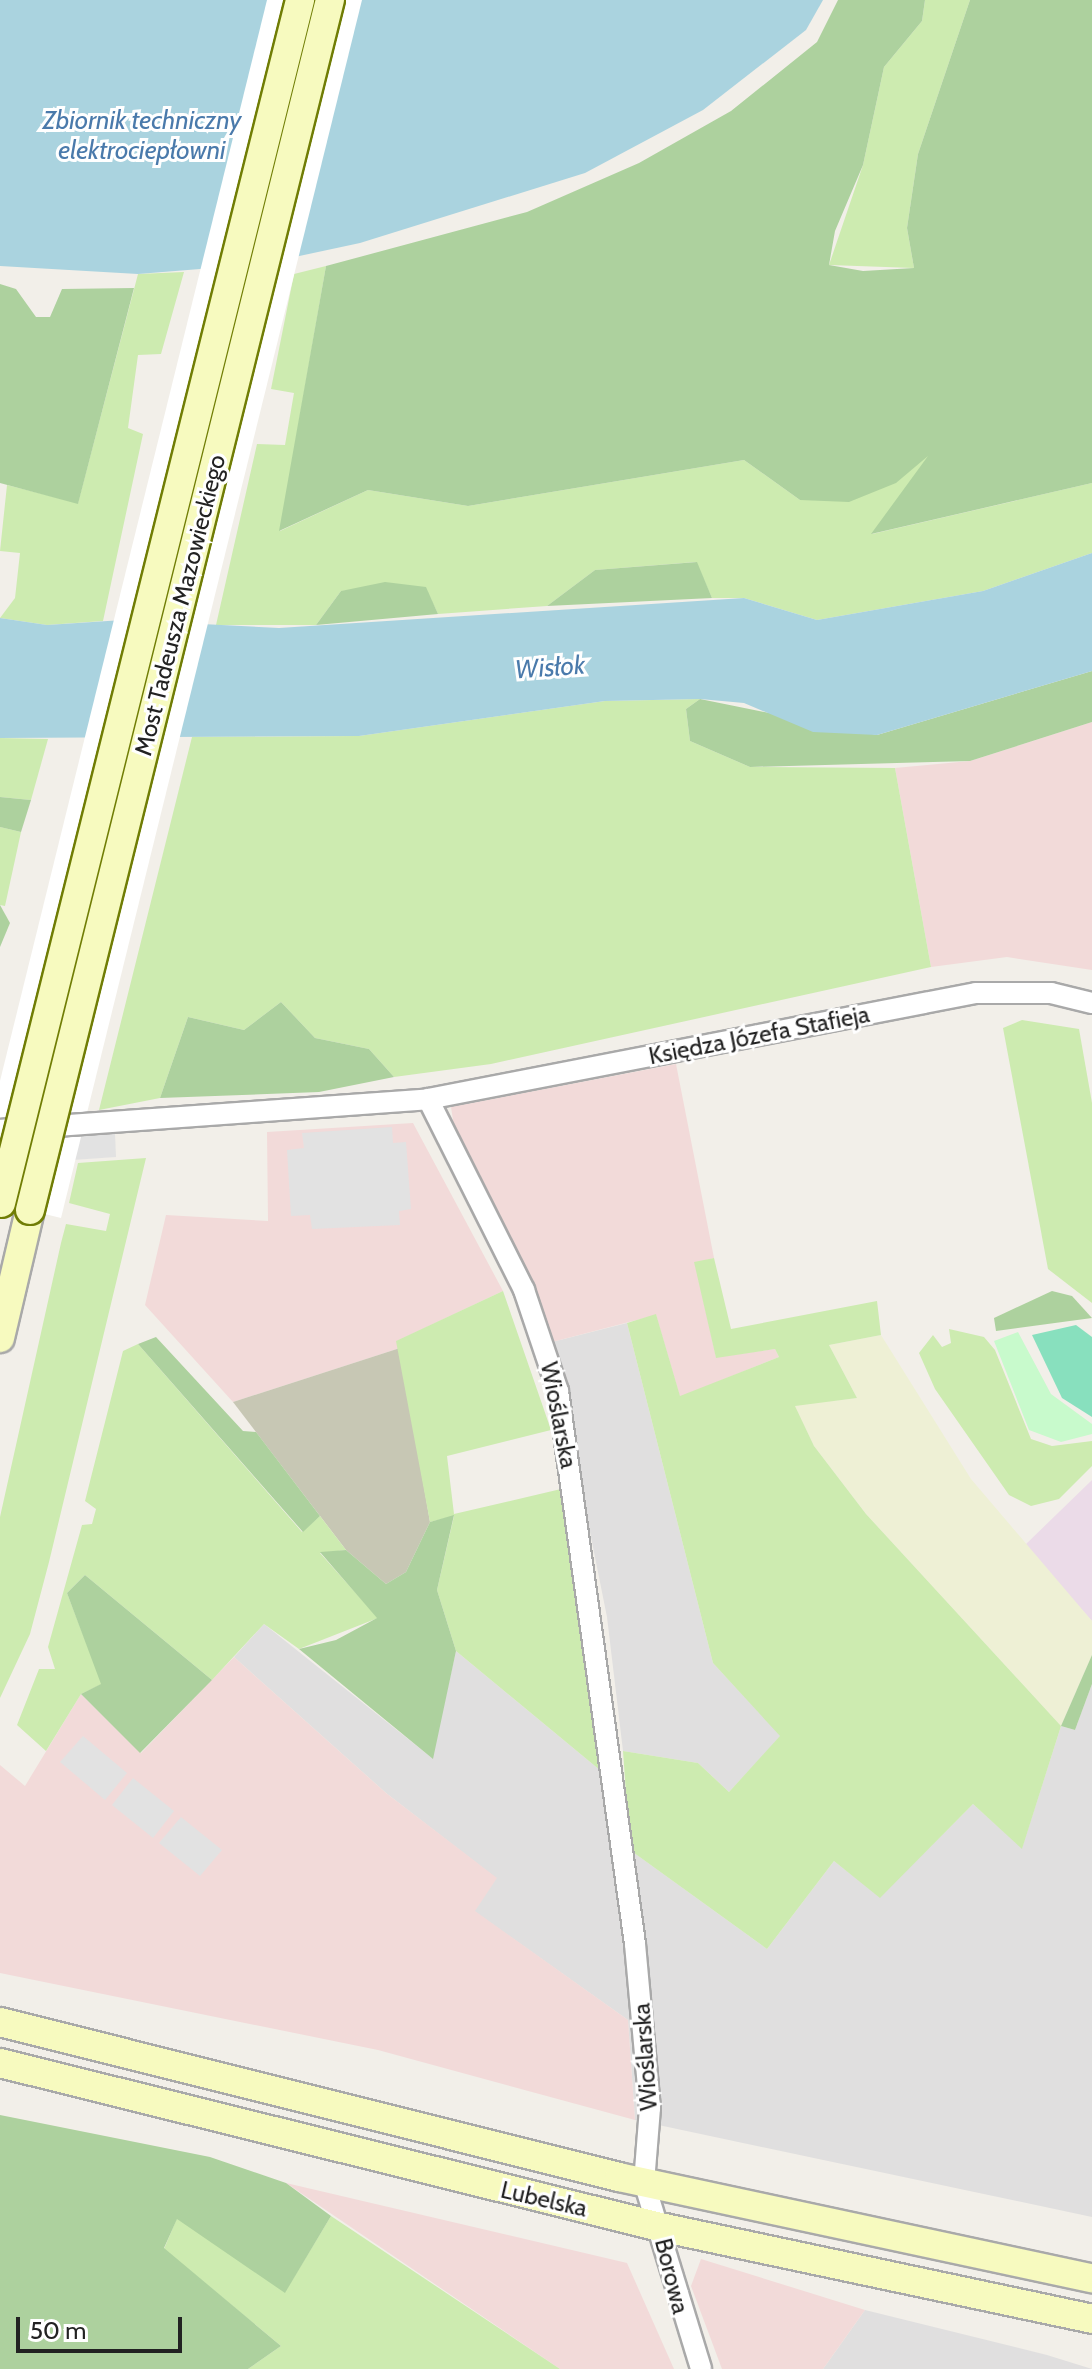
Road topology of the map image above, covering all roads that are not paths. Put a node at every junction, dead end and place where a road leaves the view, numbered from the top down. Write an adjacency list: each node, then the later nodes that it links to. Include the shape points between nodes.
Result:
1 (300, 0): 6 (main road, Most Tadeusza Mazowieckiego, bridge)
2 (330, 0): 7 (main road, Most Tadeusza Mazowieckiego, bridge)
3 (1092, 1003): 4 (street, Księdza Józefa Stafieja, via 1051,993 976,993)
4 (428, 1099): 5 (street); 10 (street, Wioślarska, via 517,1276 558,1391 635,1944 650,2108)
5 (0, 1130)
6 (1, 1206)
7 (0, 1338)
8 (0, 2022): 10 (main road, Lubelska)
9 (0, 2063): 11 (main road, Lubelska)
10 (644, 2182): 11 (street, Borowa); 12 (main road, Lubelska)
11 (660, 2227): 13 (main road, Lubelska); 14 (street, Borowa)
12 (1092, 2278)
13 (1092, 2319)
14 (701, 2369)

